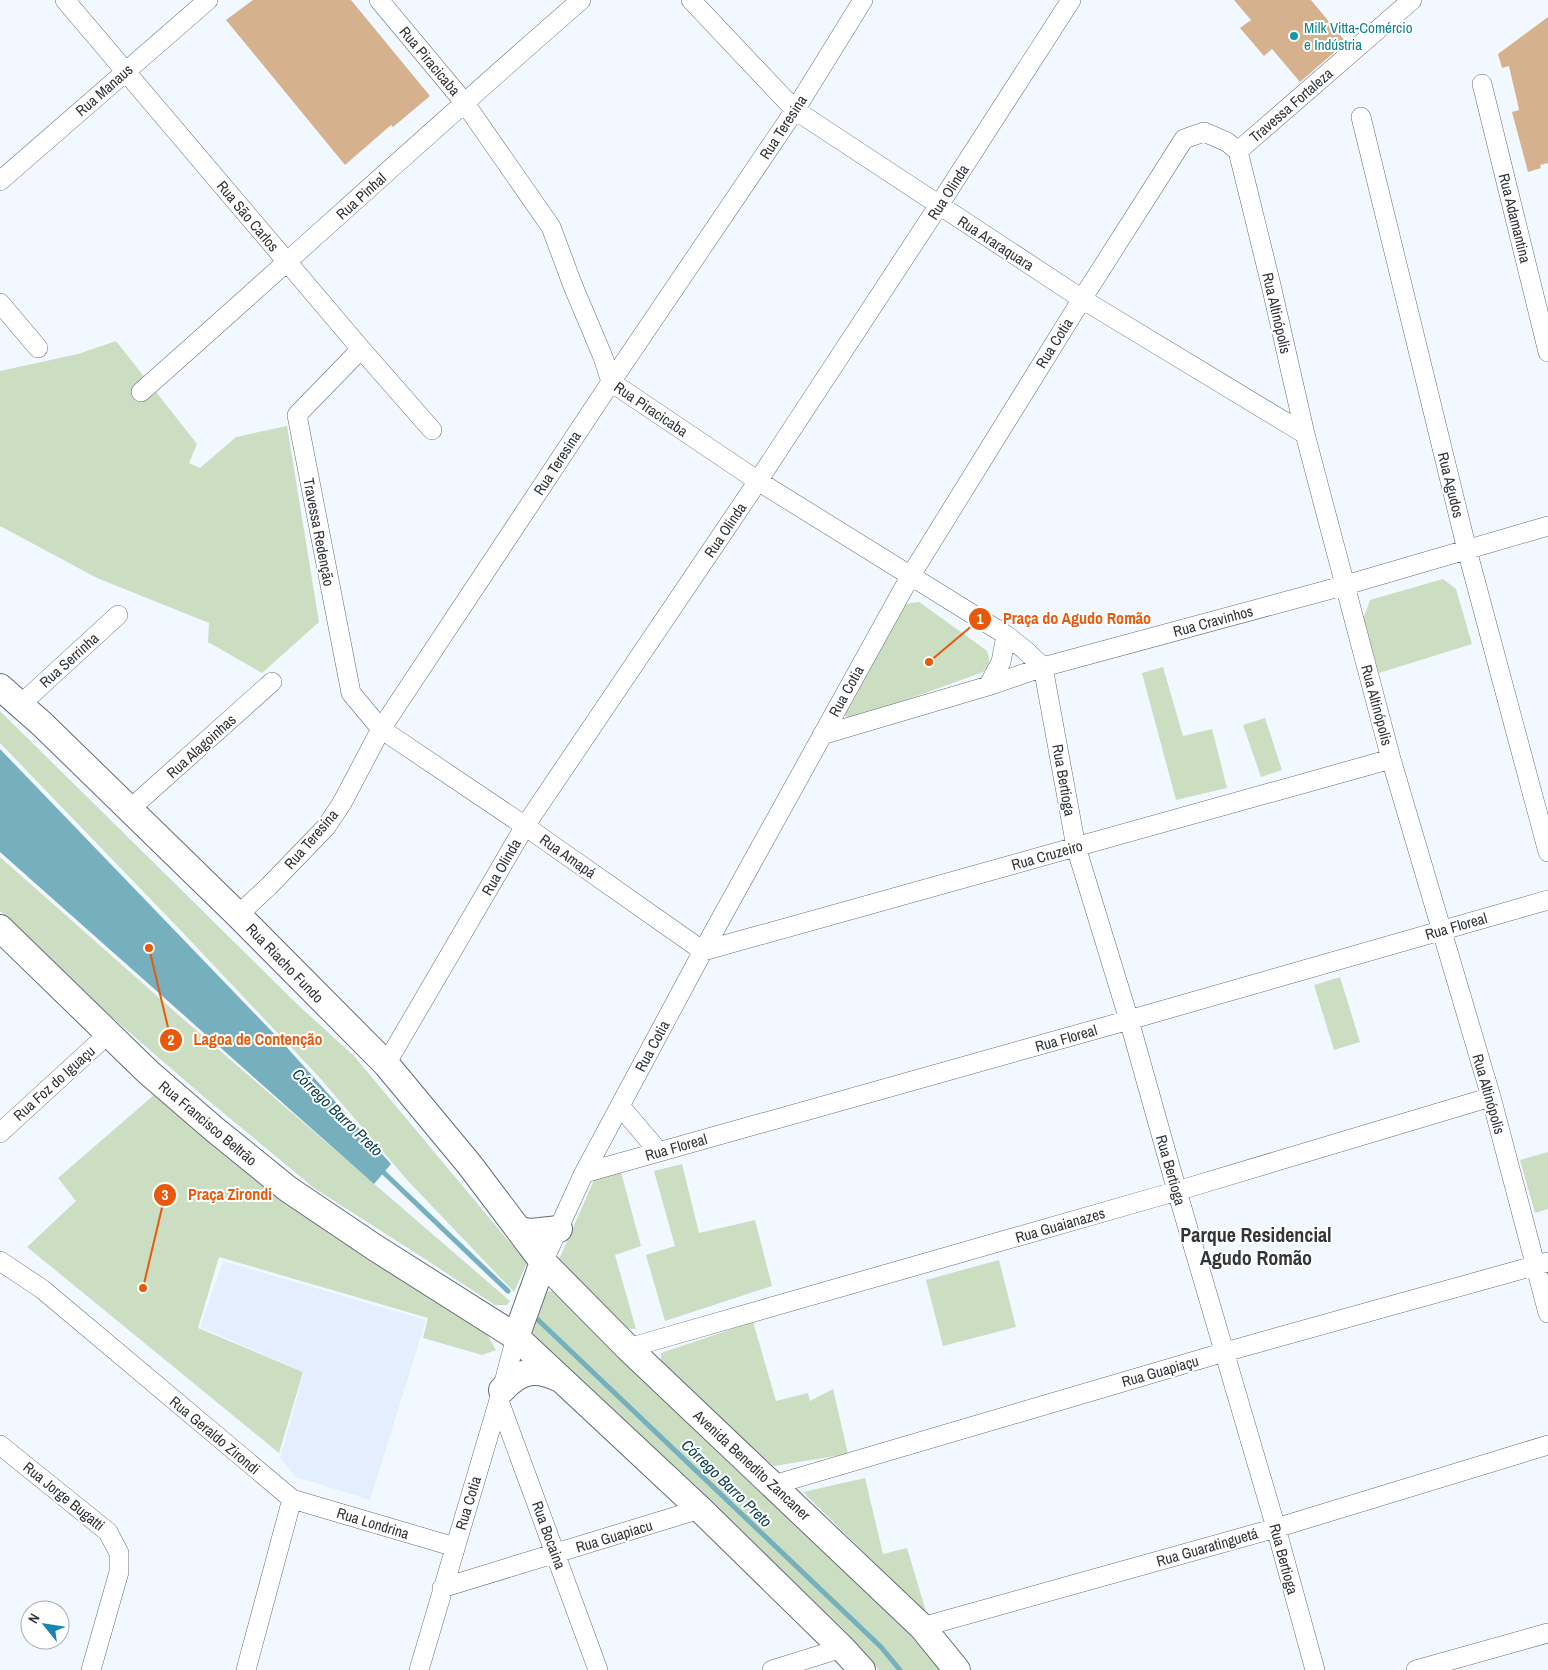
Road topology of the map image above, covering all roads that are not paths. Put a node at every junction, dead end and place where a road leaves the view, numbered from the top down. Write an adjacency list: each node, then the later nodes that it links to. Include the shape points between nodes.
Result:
1 (65, 0): 9 (street, Rua São Carlos)
2 (208, 0): 9 (street, Rua Manaus)
3 (380, 0): 11 (street, Rua Piracicaba)
4 (581, 0): 11 (street, Rua Pinhal)
5 (690, 0): 12 (street, Rua Araraquara)
6 (863, 0): 12 (street, Rua Teresina)
7 (1071, 0): 16 (street, Rua Olinda)
8 (1412, 0): 14 (street, Travessa Fortaleza)
9 (126, 72): 15 (street, Rua Manaus); 17 (street, Rua São Carlos)
10 (1482, 84): 22 (street, Rua Adamantina)
11 (464, 102): 17 (street, Rua Pinhal); 23 (street, Rua Piracicaba, via 551,227)
12 (795, 110): 16 (street, Rua Araraquara); 23 (street, Rua Teresina)
13 (1361, 117): 29 (street, Rua Agudos)
14 (1238, 151): 18 (street, Rua Cotia, via 1204,132 1184,139); 26 (street, Rua Altinópolis)
15 (0, 181)
16 (939, 205): 18 (street, Rua Araraquara); 27 (street, Rua Olinda)
17 (287, 263): 21 (street, Rua São Carlos); 24 (street, Rua Pinhal)
18 (1082, 299): 26 (street, Rua Araraquara); 30 (street, Rua Cotia)
19 (0, 304): 20 (street)
20 (38, 348)
21 (361, 350): 25 (street, Rua São Carlos); 39 (street, Travessa Redenção, via 296,415 351,692)
22 (1548, 352)
23 (611, 382): 27 (street, Rua Piracicaba); 39 (street, Rua Teresina)
24 (141, 392)
25 (432, 430)
26 (1305, 434): 31 (street, Rua Altinópolis)
27 (758, 481): 30 (street, Rua Piracicaba); 43 (street, Rua Olinda)
28 (1548, 526): 29 (street, Rua Cravinhos)
29 (1467, 550): 31 (street, Rua Cravinhos); 45 (street, Rua Agudos)
30 (911, 575): 33 (street, Rua Piracicaba); 40 (street, Rua Cotia)
31 (1346, 585): 34 (street, Rua Cravinhos); 41 (street, Rua Altinópolis)
32 (118, 616): 38 (street, Rua Serrinha)
33 (1006, 635): 34 (street, Rua Piracicaba); 36 (street, via 1001,662)
34 (1043, 667): 36 (street, Rua Cravinhos); 44 (street, Rua Bertioga)
35 (272, 682): 42 (street, Rua Alagoinhas)
36 (988, 686): 40 (street, Rua Cravinhos)
37 (0, 687): 38 (main road, Rua Riacho Fundo)
38 (20, 705): 42 (main road, Rua Riacho Fundo)
39 (381, 729): 43 (street, Rua Amapá); 47 (street, Rua Teresina, via 342,803 326,826)
40 (822, 735): 50 (street, Rua Cotia)
41 (1391, 759): 44 (street, Rua Cruzeiro); 49 (street, Rua Altinópolis)
42 (130, 810): 47 (main road, Rua Riacho Fundo)
43 (525, 826): 50 (street, Rua Amapá); 53 (street, Rua Olinda)
44 (1076, 847): 50 (street, Rua Cruzeiro); 51 (street, Rua Bertioga)
45 (1548, 852)
46 (1548, 900): 49 (street, Rua Floreal)
47 (238, 915): 53 (main road, Rua Riacho Fundo)
48 (0, 928): 52 (main road, Rua Francisco Beltrão)
49 (1442, 930): 51 (street, Rua Floreal); 54 (street, Rua Altinópolis)
50 (703, 950): 55 (street, Rua Cotia)
51 (1129, 1020): 57 (street, Rua Floreal); 59 (street, Rua Bertioga)
52 (108, 1034): 56 (street, Rua Foz do Iguaçu); 66 (main road, Rua Francisco Beltrão, via 214,1129 288,1189)
53 (386, 1064): 61 (main road, Rua Riacho Fundo)
54 (1491, 1097): 59 (street, Rua Guaianazes); 64 (street, Rua Altinópolis)
55 (620, 1106): 57 (street); 58 (street, Rua Cotia)
56 (0, 1133)
57 (659, 1152): 58 (street, Rua Floreal)
58 (584, 1173): 60 (street, Rua Cotia)
59 (1177, 1192): 67 (street, Rua Guaianazes); 68 (street, Rua Bertioga)
60 (559, 1229): 61 (main road); 63 (street, Rua Cotia)
61 (519, 1230): 63 (main road, Rua Riacho Fundo)
62 (0, 1261): 74 (street, Rua Geraldo Zirondi, via 42,1289)
63 (544, 1262): 66 (main road); 67 (main road, Avenida Benedito Zancaner)
64 (1542, 1264): 65 (street, Rua Altinópolis); 68 (street, Rua Guapiaçu)
65 (1548, 1313)
66 (516, 1337): 69 (main road); 70 (street, Rua Cotia)
67 (628, 1348): 73 (main road, Avenida Benedito Zancaner)
68 (1225, 1352): 73 (street, Rua Guapiaçu); 76 (street, Rua Bertioga)
69 (560, 1379): 70 (main road, via 535,1371 522,1374 511,1380); 75 (main road)
70 (500, 1396): 77 (street, Rua Cotia); 78 (street, Rua Bocaina)
71 (0, 1445): 83 (street, Rua Jorge Bugatti, via 108,1532 119,1553 119,1572)
72 (1548, 1445): 76 (street, Rua Guaratinguetá)
73 (773, 1485): 80 (main road, Avenida Benedito Zancaner)
74 (292, 1499): 77 (street, Rua Londrina); 84 (street)
75 (700, 1509): 78 (street, Rua Guapiacu); 82 (main road)
76 (1276, 1528): 80 (street, Rua Guaratinguetá); 90 (street, Rua Bertioga)
77 (455, 1548): 79 (street, Rua Cotia)
78 (556, 1553): 79 (street, Rua Guapiacu); 86 (street, Rua Bocaina)
79 (442, 1588): 85 (street, Rua Cotia)
80 (922, 1628): 89 (main road, Avenida Benedito Zancaner)
81 (1548, 1633): 91 (street)
82 (842, 1648): 87 (street); 88 (main road)
83 (90, 1670)
84 (246, 1670)
85 (419, 1670)
86 (598, 1670)
87 (772, 1670)
88 (862, 1670)
89 (957, 1670)
90 (1315, 1670)
91 (1416, 1670)

